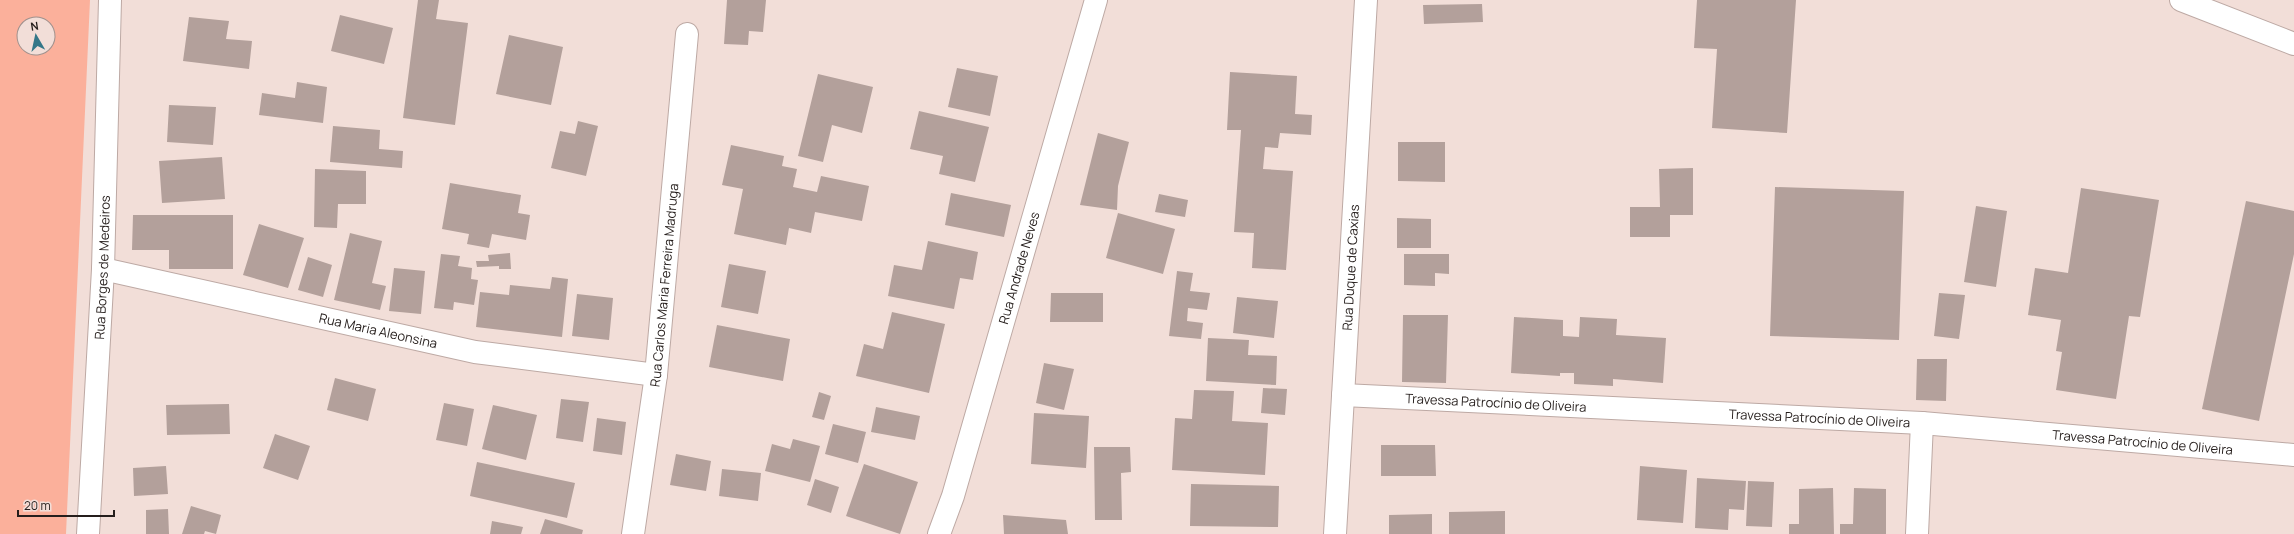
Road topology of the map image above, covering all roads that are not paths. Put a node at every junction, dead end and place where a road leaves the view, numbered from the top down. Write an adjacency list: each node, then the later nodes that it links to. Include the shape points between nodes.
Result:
1 (110, 0): 7 (street, Rua Borges de Medeiros)
2 (1096, 0): 14 (street, Rua Andrade Neves, via 953,496)
3 (1366, 0): 9 (street, Rua Duque de Caxias)
4 (2181, 0): 6 (street)
5 (687, 34): 8 (street, Rua Carlos Maria Ferreira Madruga)
6 (2294, 44)
7 (102, 270): 8 (street, Rua Maria Aleonsina, via 475,352); 12 (street, Rua Borges de Medeiros)
8 (656, 375): 13 (street, Rua Carlos Maria Ferreira Madruga)
9 (1343, 395): 10 (street, Travessa Patrocínio de Oliveira); 15 (street, Rua Duque de Caxias)
10 (1922, 423): 11 (street, Travessa Patrocínio de Oliveira); 16 (street)
11 (2294, 455)
12 (88, 534)
13 (633, 534)
14 (939, 534)
15 (1335, 534)
16 (1917, 534)

